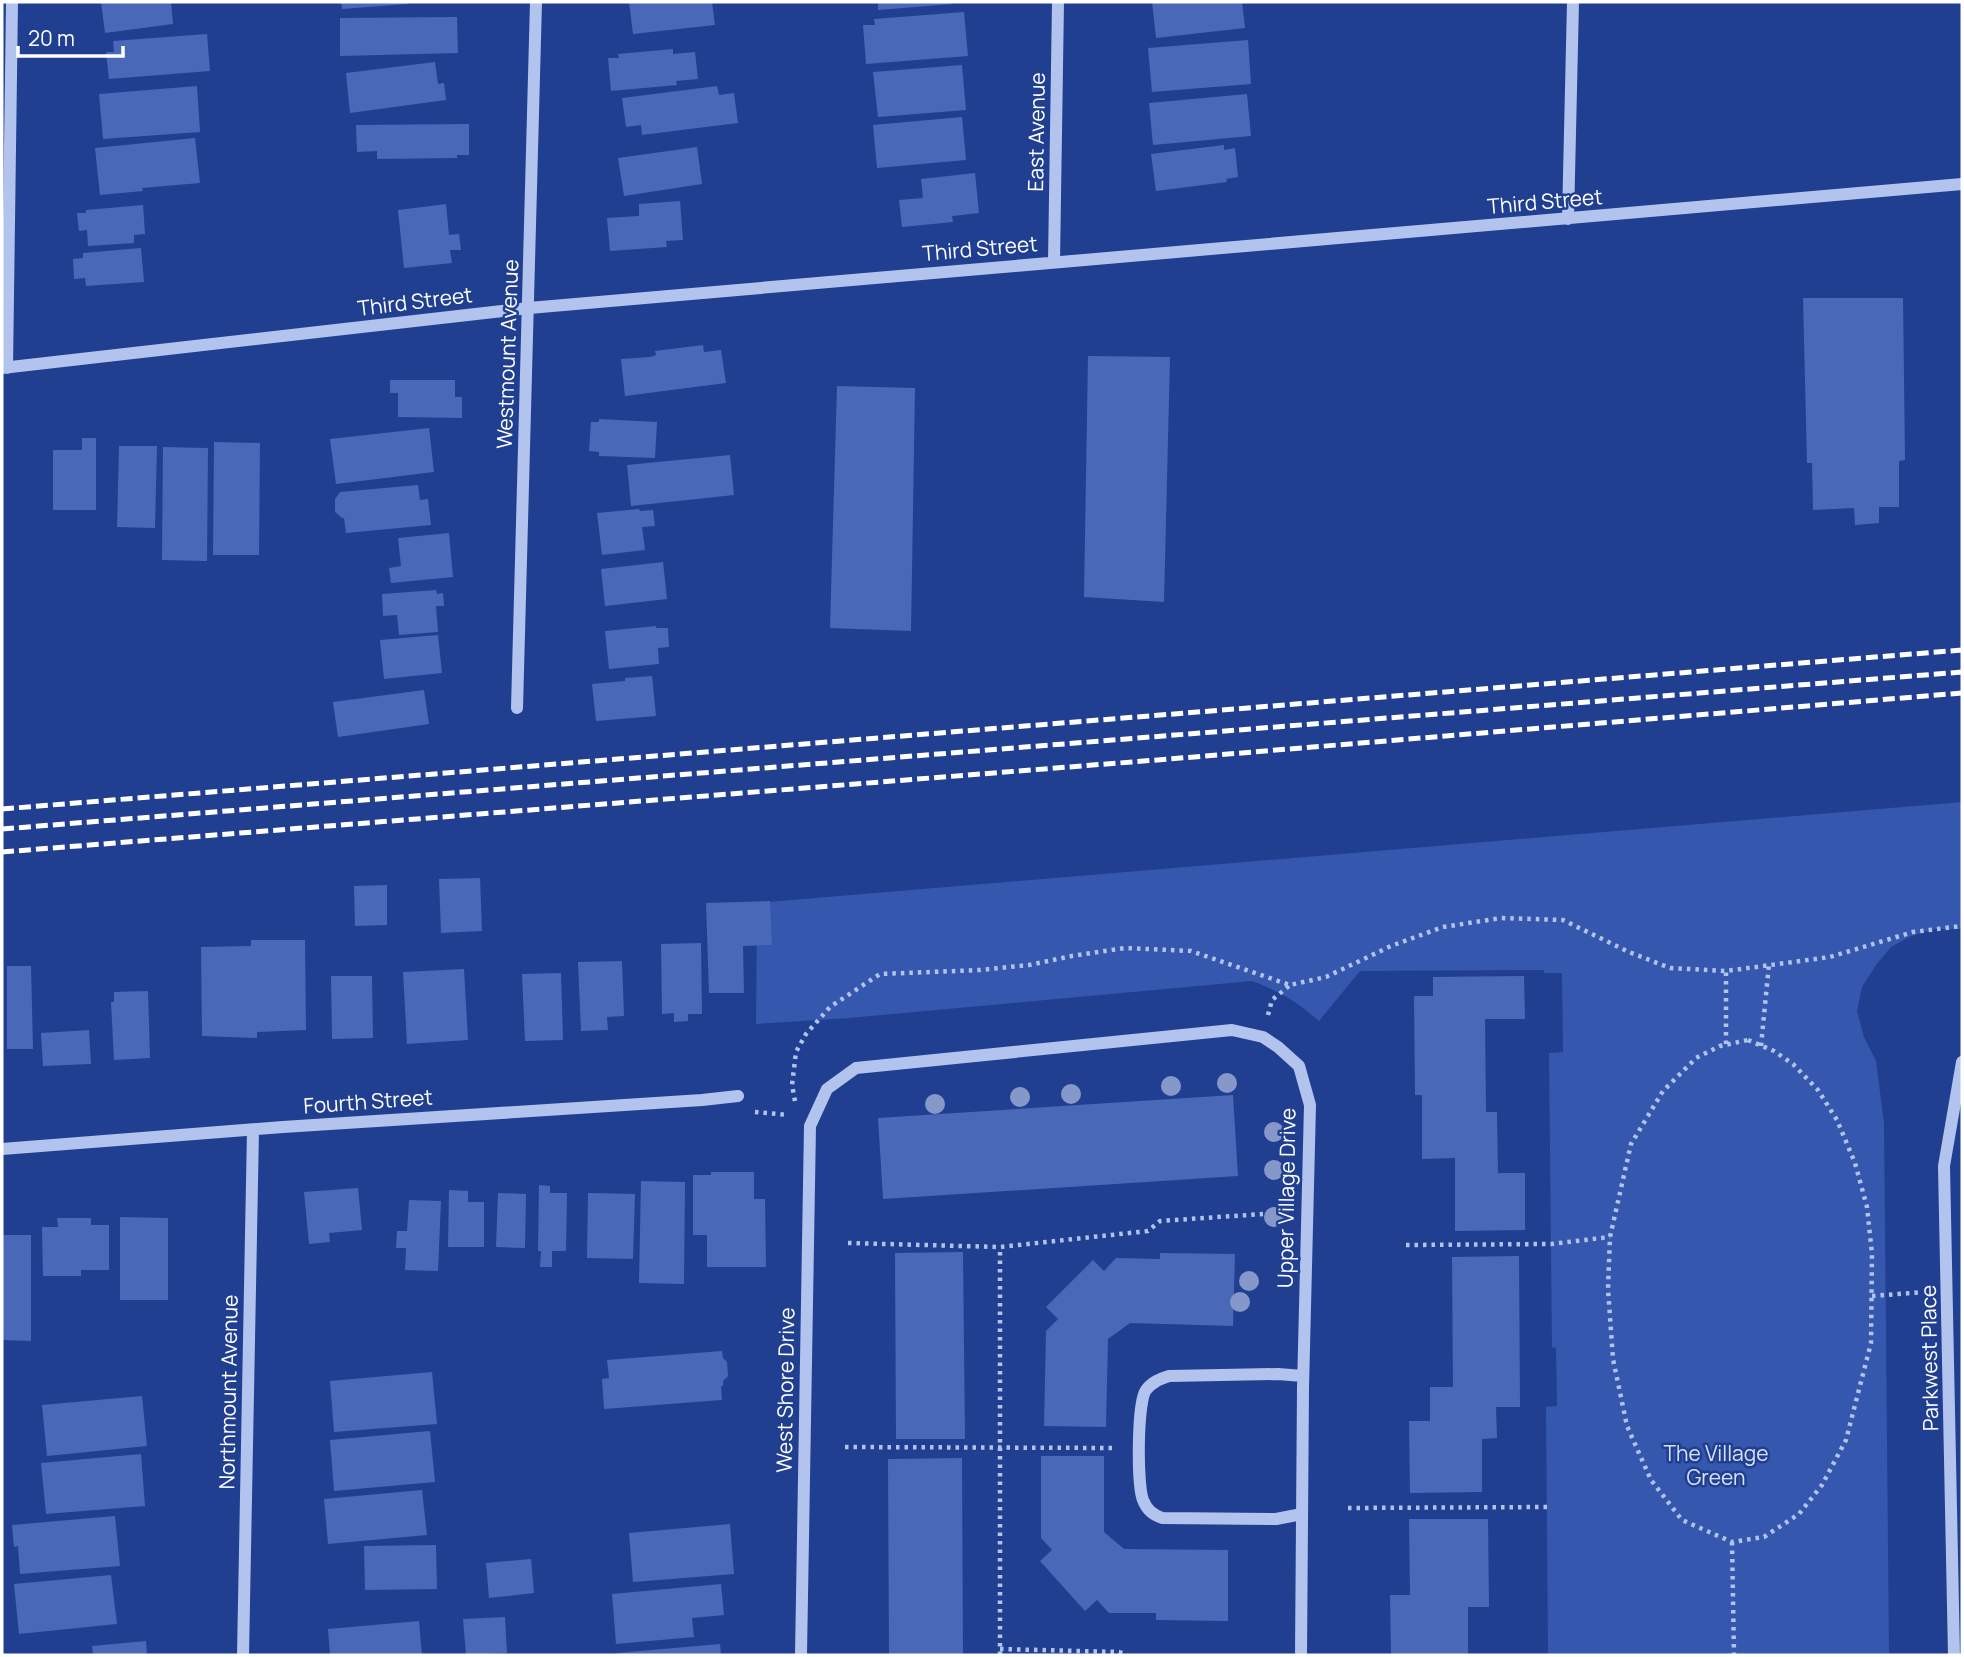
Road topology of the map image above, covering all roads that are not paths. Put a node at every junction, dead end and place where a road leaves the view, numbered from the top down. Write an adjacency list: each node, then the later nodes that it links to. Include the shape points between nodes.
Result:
1 (12, 2): 9 (street)
2 (536, 2): 8 (street, Westmount Avenue)
3 (1058, 2): 7 (street, East Avenue)
4 (1573, 2): 6 (street)
5 (1962, 184): 6 (street, Third Street)
6 (1568, 219): 7 (street, Third Street)
7 (1054, 262): 8 (street, Third Street)
8 (529, 308): 9 (street, Third Street); 10 (street, Westmount Avenue)
9 (5, 368)
10 (517, 708)
11 (1962, 1062): 21 (street, Parkwest Place, via 1944,1166)
12 (738, 1096): 14 (street, Fourth Street)
13 (810, 1126): 16 (street, Upper Village Drive, via 827,1089 856,1068 1232,1030 1263,1037 1299,1066 1310,1105); 19 (street, West Shore Drive)
14 (253, 1130): 15 (street, Fourth Street); 18 (street, Northmount Avenue)
15 (2, 1149)
16 (1303, 1376): 17 (street, Upper Village Drive); 17 (street, via 1169,1376 1156,1380 1140,1404 1139,1448 1140,1492 1150,1513 1162,1518 1276,1519)
17 (1302, 1514): 20 (street, Upper Village Drive)
18 (243, 1655)
19 (801, 1655)
20 (1300, 1655)
21 (1954, 1655)

